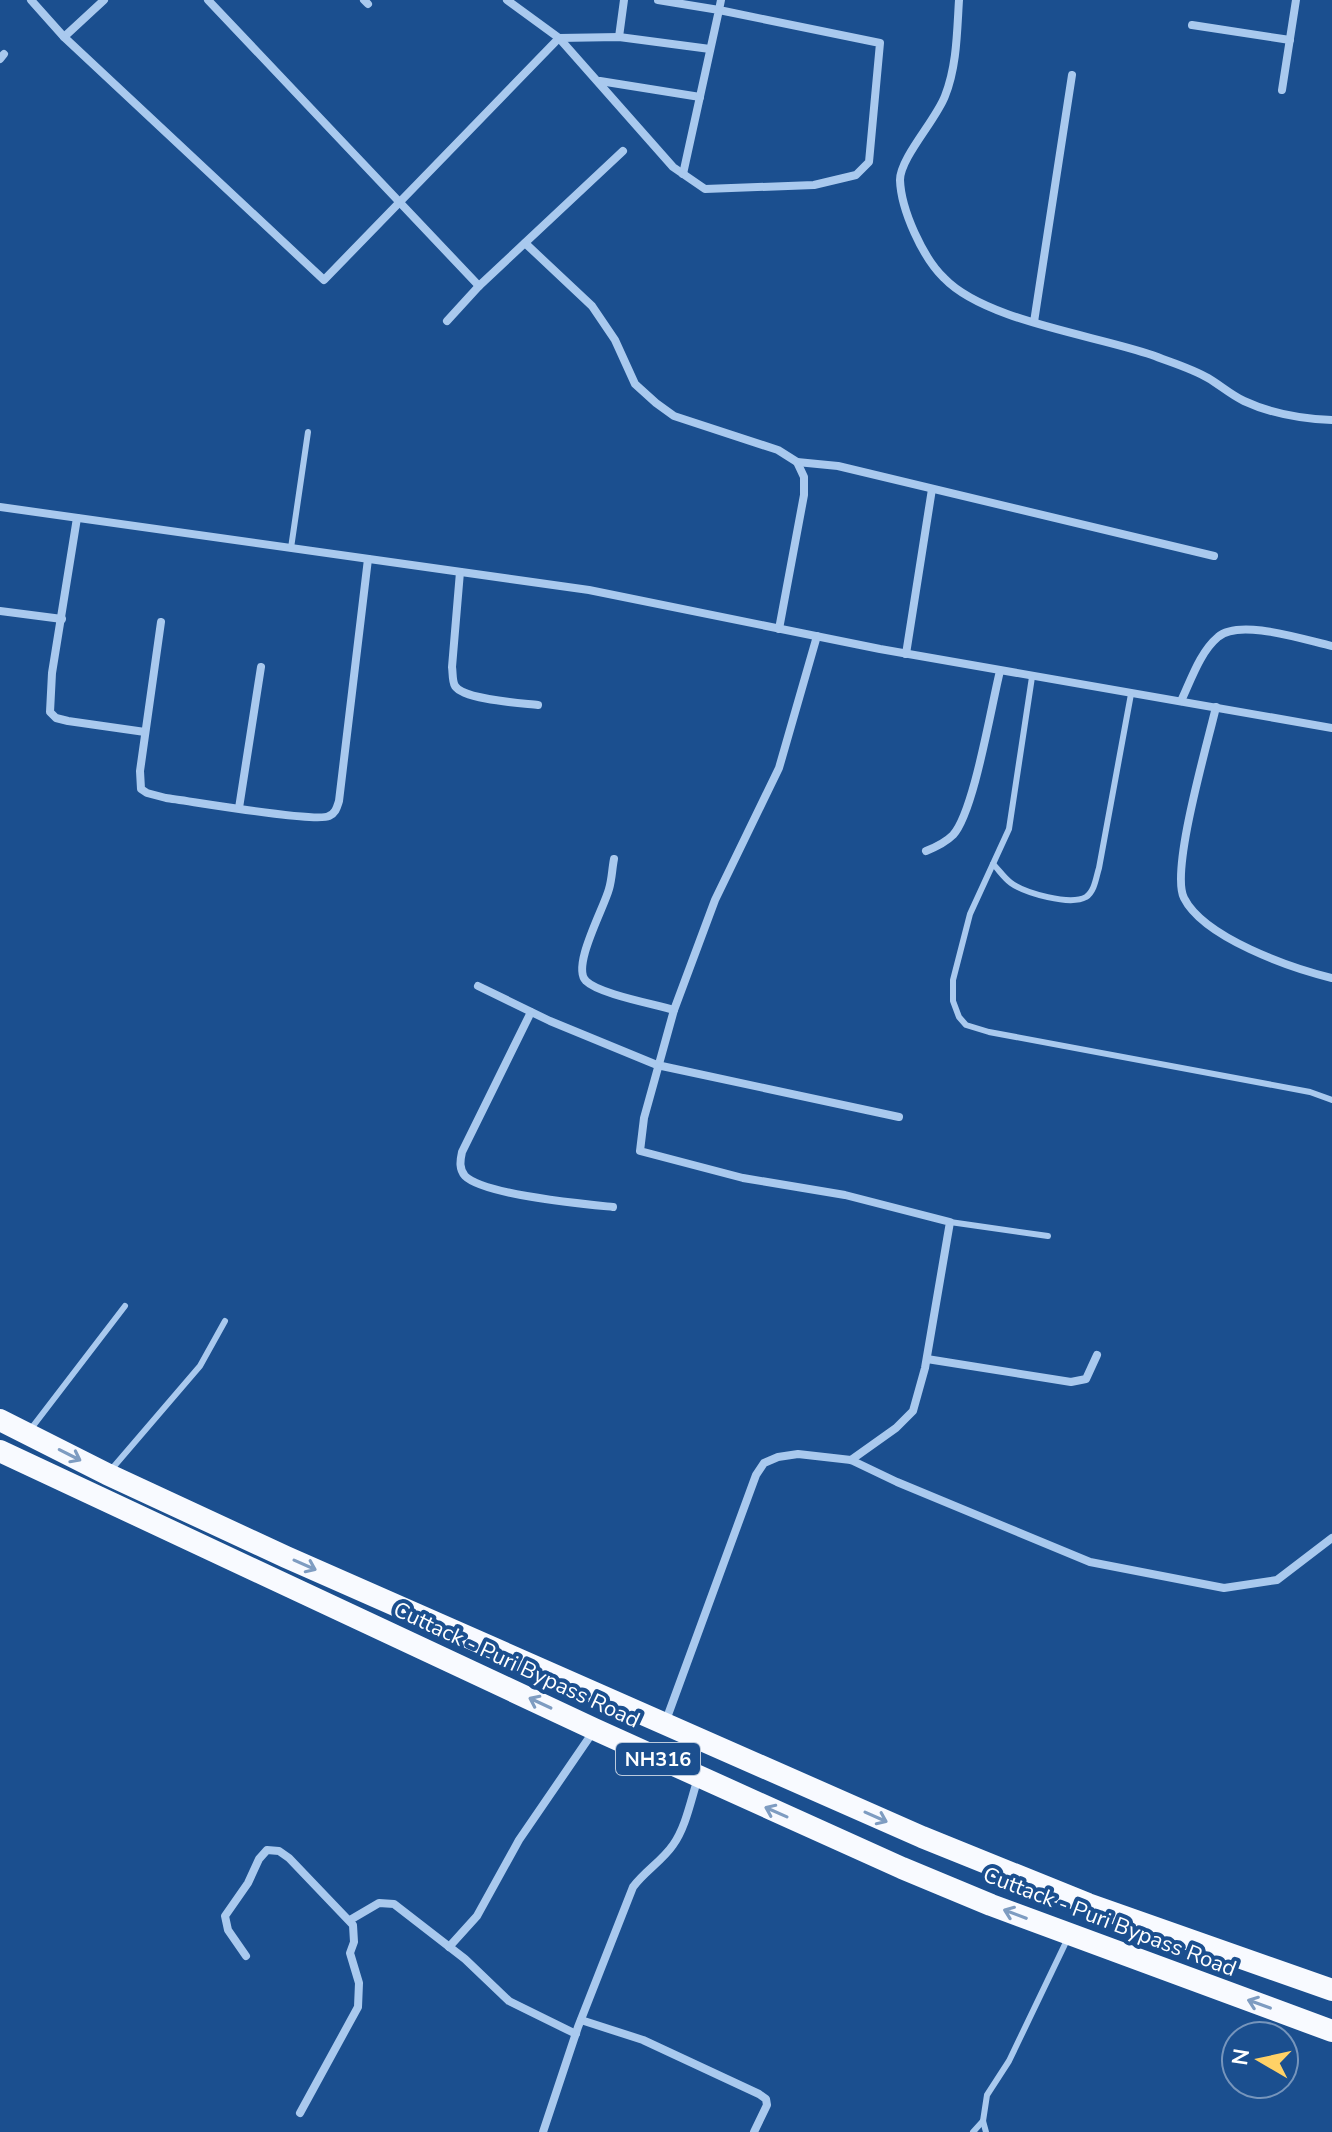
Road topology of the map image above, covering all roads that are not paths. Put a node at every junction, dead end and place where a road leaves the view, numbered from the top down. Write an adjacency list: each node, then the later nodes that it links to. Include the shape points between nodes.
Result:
1 (31, 0): 11 (street)
2 (104, 0): 11 (street)
3 (208, 0): 22 (street)
4 (507, 0): 13 (street)
5 (624, 0): 12 (street)
6 (658, 0): 9 (street)
7 (959, 0): 26 (street, via 946,94 904,162 904,197 925,254 944,279 974,301)
8 (1296, 0): 14 (street)
9 (720, 5): 15 (street); 21 (street, via 880,43 869,162 856,175 814,185 705,189)
10 (1192, 25): 14 (street)
11 (64, 37): 22 (street, via 324,280)
12 (619, 37): 13 (street); 15 (street)
13 (559, 38): 17 (street); 22 (street)
14 (1290, 40): 18 (street)
15 (710, 49): 19 (street)
16 (1072, 75): 26 (street)
17 (599, 81): 19 (street); 21 (street)
18 (1282, 90)
19 (700, 97): 21 (street)
20 (623, 151): 23 (street)
21 (683, 174)
22 (399, 203): 24 (street)
23 (525, 243): 24 (street); 29 (street, via 592,306 635,384 656,403 674,416 778,450)
24 (479, 286): 25 (street)
25 (447, 321)
26 (1034, 322): 27 (street, via 1151,355 1206,376 1276,413)
27 (1332, 420)
28 (308, 432): 33 (lane)
29 (797, 462): 30 (street, via 838,466); 40 (street, via 804,495)
30 (932, 489): 34 (street); 43 (street)
31 (0, 507): 32 (street)
32 (77, 518): 33 (street); 38 (street)
33 (291, 548): 35 (street)
34 (1214, 556)
35 (368, 559): 36 (street); 53 (street, via 334,813 321,819)
36 (460, 572): 40 (street, via 589,590); 49 (street, via 452,667 457,690)
37 (0, 611): 38 (street)
38 (62, 619): 52 (street, via 50,712 68,721)
39 (161, 622): 52 (street)
40 (779, 629): 41 (street)
41 (817, 636): 43 (street); 59 (street, via 779,768 715,900)
42 (1332, 646): 48 (street, via 1247,628 1228,630 1202,657)
43 (906, 654): 45 (street)
44 (261, 667): 53 (street)
45 (1000, 671): 46 (street); 54 (street, via 966,811 954,834)
46 (1032, 677): 47 (street); 56 (lane, via 1009,829)
47 (1131, 694): 48 (street); 56 (lane, via 1092,891 1072,900 1022,890)
48 (1181, 701): 50 (street)
49 (538, 705)
50 (1216, 707): 51 (street); 57 (street, via 1183,853 1183,897 1197,916 1233,942)
51 (1332, 728)
52 (145, 732): 53 (street, via 141,789 166,798)
53 (239, 808)
54 (926, 851)
55 (614, 859): 59 (street, via 581,975 601,990)
56 (993, 864): 62 (lane, via 970,914 953,980 953,1001 966,1025)
57 (1332, 978)
58 (478, 986): 60 (street)
59 (674, 1010): 61 (street)
60 (531, 1012): 61 (street); 64 (street, via 462,1152 464,1175 540,1199)
61 (657, 1065): 63 (street); 65 (street, via 640,1151)
62 (1332, 1100)
63 (899, 1117)
64 (613, 1207)
65 (950, 1222): 66 (lane); 70 (street)
66 (1048, 1236)
67 (125, 1306): 72 (lane)
68 (225, 1321): 75 (lane, via 200,1366)
69 (1097, 1355): 70 (street, via 1086,1379 1071,1382)
70 (927, 1359): 74 (street, via 913,1411)
71 (0, 1420): 72 (highway, Cuttack - Puri Bypass Road / NH316)
72 (28, 1433): 75 (highway, Cuttack - Puri Bypass Road / NH316, one-way to 75)
73 (0, 1451): 78 (highway, Cuttack - Puri Bypass Road / NH316, one-way to 73)
74 (851, 1460): 76 (street, via 1090,1562 1224,1588 1277,1580); 77 (street, via 798,1454 764,1463)
75 (107, 1474): 77 (highway, Cuttack - Puri Bypass Road / NH316, one-way to 77)
76 (1332, 1538)
77 (665, 1724): 84 (highway, Cuttack - Puri Bypass Road / NH316, one-way to 84, via 934,1843)
78 (594, 1729): 79 (highway, Cuttack - Puri Bypass Road / NH316); 82 (street, via 519,1840 477,1916)
79 (698, 1777): 81 (highway, Cuttack - Puri Bypass Road / NH316, one-way to 79, via 902,1868); 85 (street, via 677,1839 633,1887)
80 (350, 1920): 82 (street, via 386,1902 394,1904); 83 (street, via 289,1858 267,1850 225,1916); 88 (street, via 358,2007)
81 (1070, 1934): 86 (highway, Cuttack - Puri Bypass Road / NH316, one-way to 81); 89 (lane, via 987,2095)
82 (449, 1947): 87 (street, via 509,2001)
83 (246, 1956)
84 (1332, 1990)
85 (581, 2020): 87 (street); 91 (street, via 643,2040 759,2094 767,2105)
86 (1332, 2031)
87 (576, 2034): 90 (street)
88 (300, 2113)
89 (983, 2121): 92 (lane); 93 (lane)
90 (543, 2132)
91 (754, 2132)
92 (973, 2132)
93 (986, 2132)

